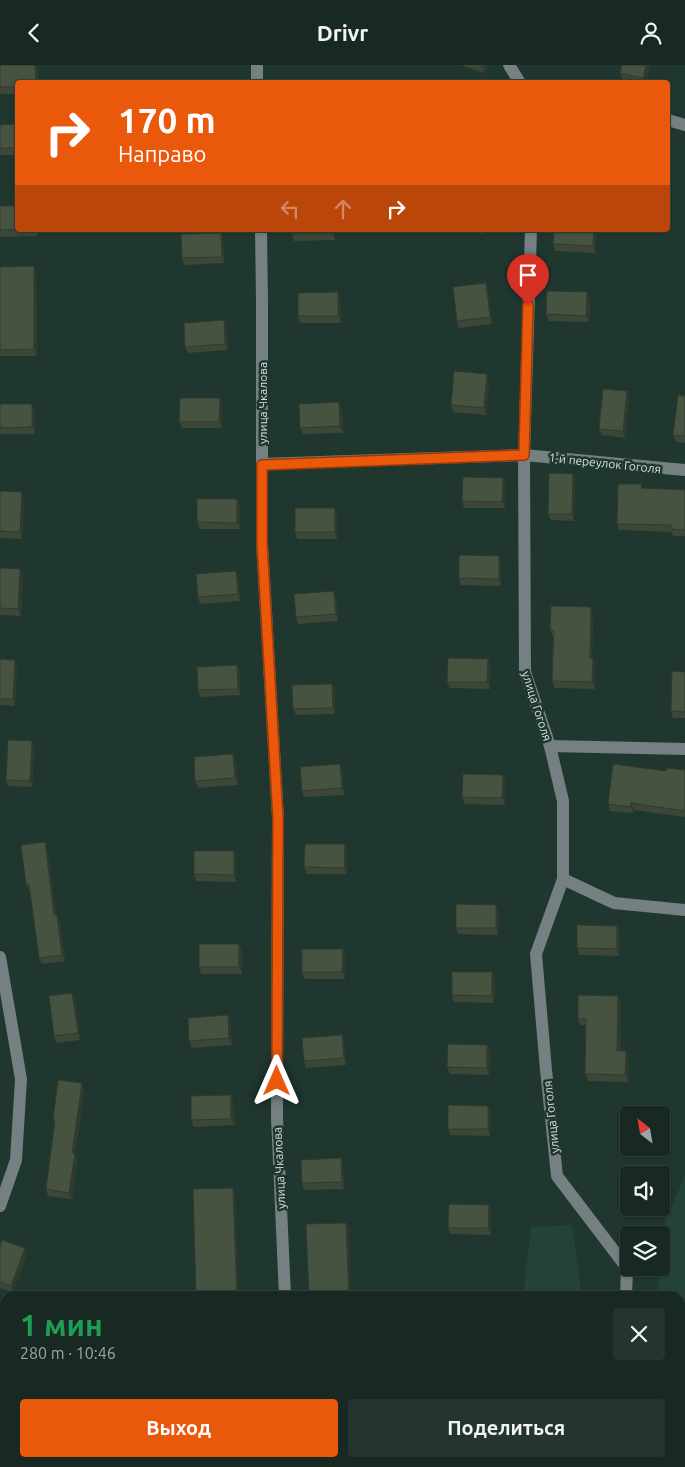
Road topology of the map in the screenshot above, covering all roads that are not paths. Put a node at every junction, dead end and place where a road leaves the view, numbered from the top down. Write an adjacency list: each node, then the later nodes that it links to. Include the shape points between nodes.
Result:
1 (257, 65): 3 (street)
2 (509, 65): 4 (street)
3 (257, 80)
4 (518, 80)
5 (670, 120): 6 (street)
6 (685, 125)
7 (261, 232): 10 (street, улица Чкалова)
8 (531, 232): 9 (street, улица Гоголя)
9 (524, 455): 10 (street, 1-й переулок Гоголя); 11 (street, 1-й переулок Гоголя); 12 (street, улица Гоголя, via 524,672)
10 (262, 465): 18 (street, улица Чкалова, via 262,543 278,818 277,1118)
11 (685, 471)
12 (550, 746): 13 (street); 14 (street, улица Гоголя, via 563,801)
13 (685, 749)
14 (564, 879): 15 (street, via 614,903); 19 (street, улица Гоголя, via 536,954 557,1176 627,1268)
15 (685, 910)
16 (0, 957): 17 (street, via 21,1079 16,1160)
17 (0, 1206)
18 (285, 1291)
19 (626, 1291)

